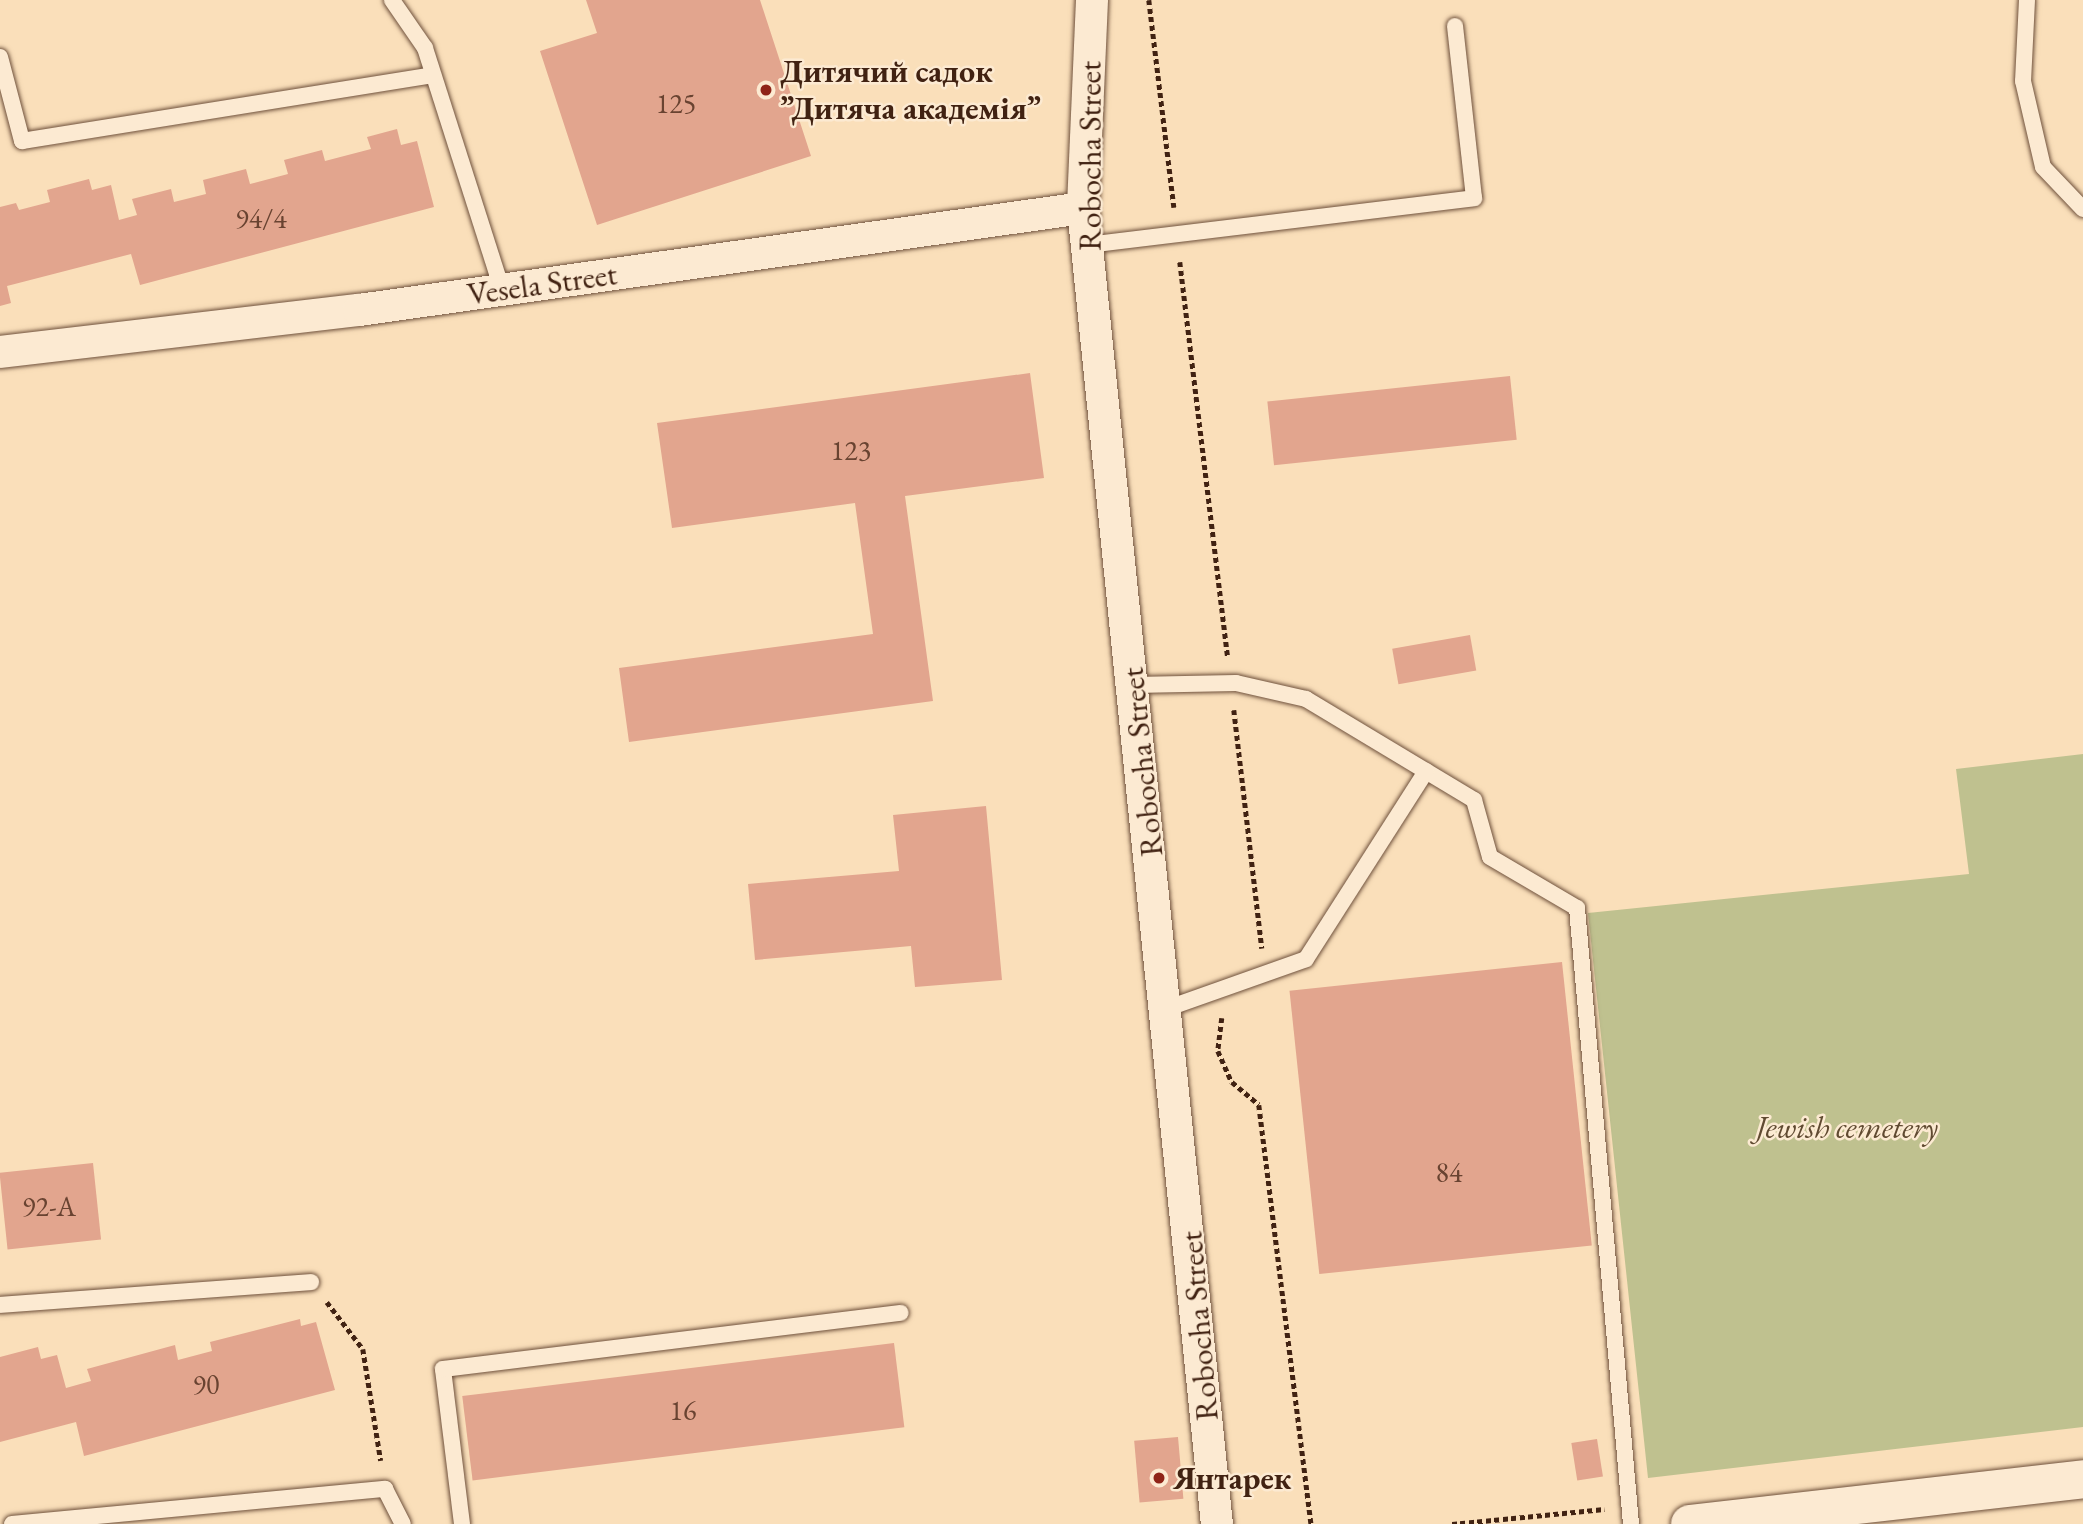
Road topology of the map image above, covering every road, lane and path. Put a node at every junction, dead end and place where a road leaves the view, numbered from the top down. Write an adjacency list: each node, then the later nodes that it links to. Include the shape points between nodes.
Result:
1 (392, 0): 7 (lane, via 425,48)
2 (1092, 0): 8 (street, Robocha Street)
3 (1149, 0): 10 (path)
4 (2027, 0): 9 (lane, via 2022,81 2043,167)
5 (1455, 26): 10 (lane, via 1474,198)
6 (0, 57): 7 (lane, via 22,141)
7 (433, 75): 12 (lane)
8 (1083, 208): 11 (street, Robocha Street); 12 (street, Vesela Street)
9 (2083, 209)
10 (1177, 235): 11 (lane); 14 (path)
11 (1087, 245): 15 (street, Robocha Street)
12 (502, 290): 13 (street, Vesela Street)
13 (0, 352)
14 (1231, 683): 15 (lane); 16 (lane, via 1306,699); 17 (path, via 1262,946)
15 (1133, 684): 18 (street, Robocha Street)
16 (1426, 771): 17 (lane, via 1306,959); 30 (lane, via 1474,800 1490,857 1577,908)
17 (1251, 978): 18 (lane); 29 (path, via 1219,1024 1218,1051 1232,1082 1258,1105)
18 (1168, 1008): 28 (street, Robocha Street)
19 (312, 1282): 20 (lane); 23 (path, via 363,1349)
20 (0, 1305)
21 (901, 1313): 27 (lane, via 443,1369)
22 (2083, 1479): 24 (main road)
23 (385, 1489): 25 (lane); 26 (lane)
24 (1712, 1523)
25 (12, 1524)
26 (403, 1524)
27 (462, 1524)
28 (1217, 1524)
29 (1311, 1524)
30 (1631, 1524)

